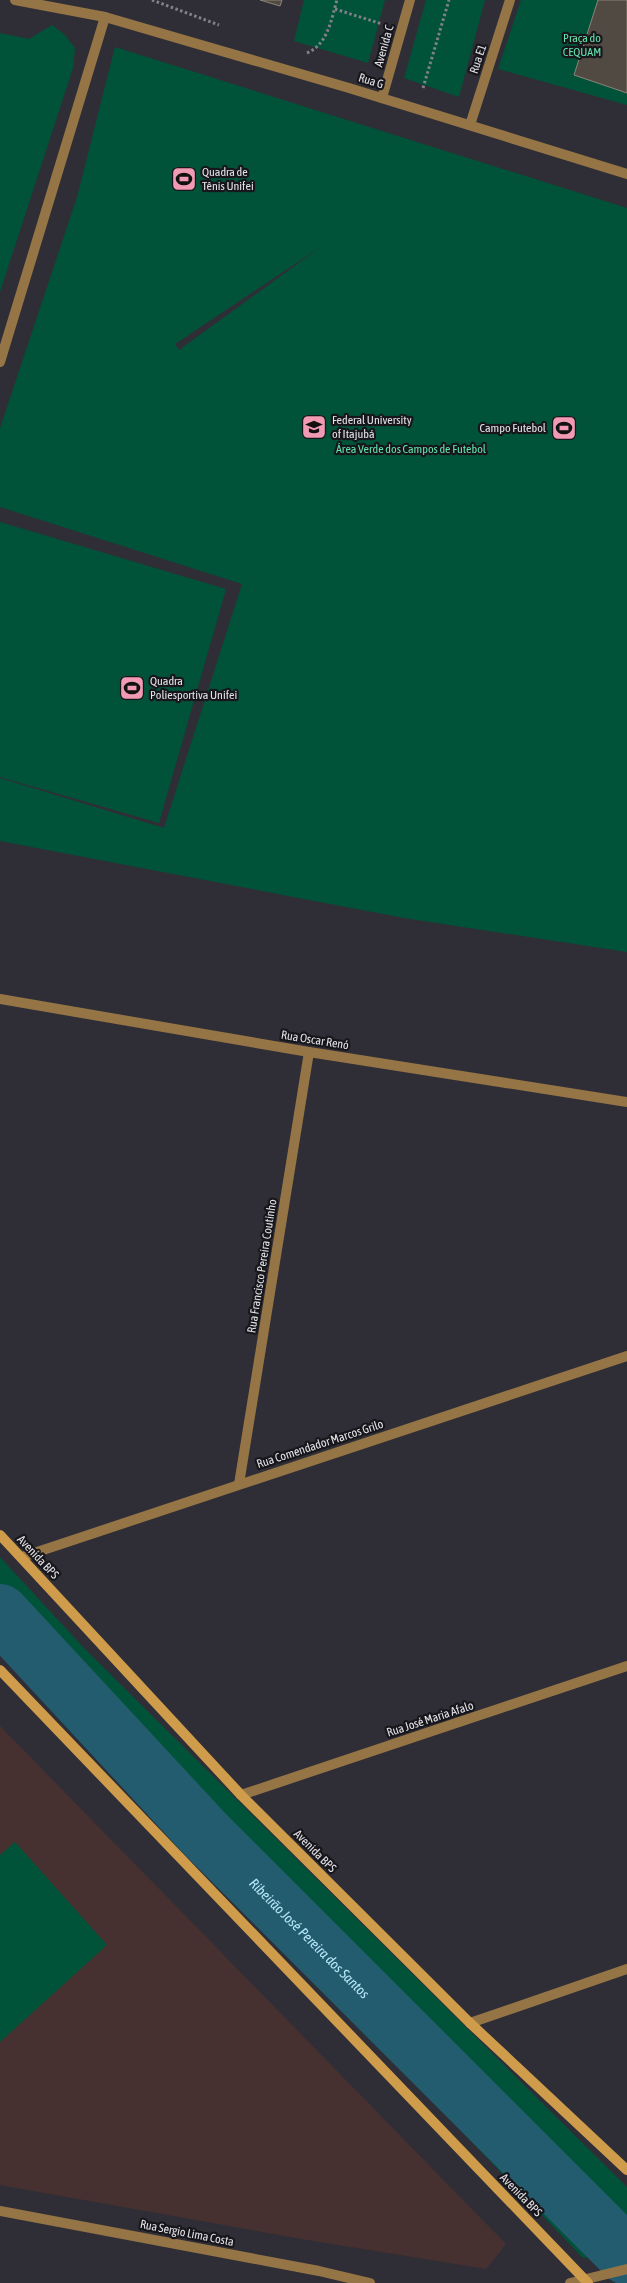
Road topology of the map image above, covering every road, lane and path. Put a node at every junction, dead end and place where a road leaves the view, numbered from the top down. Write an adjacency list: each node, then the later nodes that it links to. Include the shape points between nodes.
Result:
1 (15, 0): 7 (street, Rua G)
2 (48, 0): 7 (street, Rua G)
3 (337, 0): 8 (path)
4 (410, 0): 10 (street, Avenida C)
5 (449, 0): 13 (path)
6 (510, 0): 14 (street, Rua E1)
7 (65, 9): 9 (street, Rua G)
8 (335, 9): 10 (path); 11 (path, via 320,47)
9 (105, 17): 12 (street, Rua G); 16 (street)
10 (401, 30): 12 (street, Avenida C)
11 (301, 53)
12 (382, 98): 13 (street, Rua G)
13 (416, 109): 14 (street, Rua G)
14 (470, 125): 15 (street, Rua G)
15 (627, 174)
16 (0, 362)
17 (0, 999): 18 (street, Rua Oscar Renó)
18 (309, 1052): 19 (street, Rua Oscar Renó); 21 (street, Rua Francisco Pereira Coutinho)
19 (627, 1102)
20 (627, 1356): 21 (street, Rua Comendador Marcos Grilo)
21 (239, 1484): 23 (street, Rua Comendador Marcos Grilo)
22 (0, 1535): 23 (main road, Avenida BPS)
23 (22, 1557): 26 (main road, Avenida BPS)
24 (627, 1666): 26 (street, Rua José Maria Afalo)
25 (0, 1670): 32 (main road, Avenida BPS)
26 (241, 1795): 28 (main road, Avenida BPS)
27 (627, 1970): 28 (street)
28 (470, 2023): 29 (main road, Avenida BPS)
29 (627, 2170)
30 (0, 2211): 33 (street, Rua Sergio Lima Costa)
31 (627, 2269): 32 (street)
32 (588, 2280): 34 (street)
33 (370, 2283)
34 (570, 2283)

